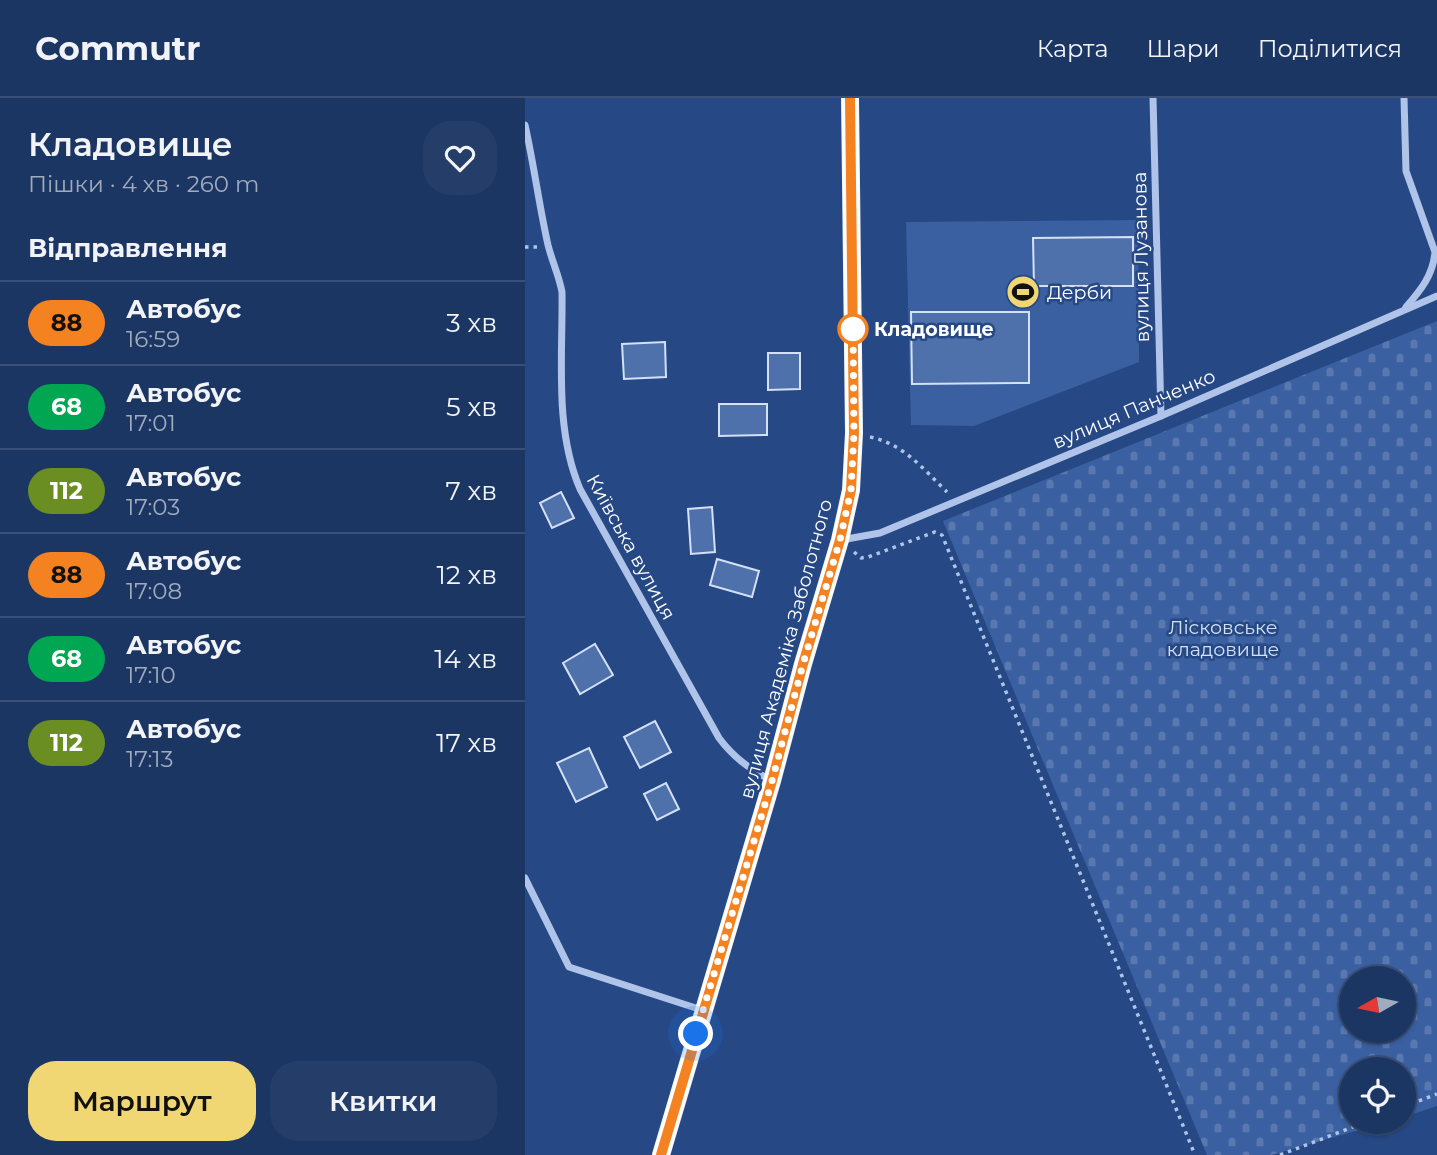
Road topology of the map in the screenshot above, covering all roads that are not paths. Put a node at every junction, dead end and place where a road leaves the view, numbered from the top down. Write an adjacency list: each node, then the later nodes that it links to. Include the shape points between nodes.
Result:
1 (850, 98): 8 (main road, вулиця Академіка Заболотного, via 854,433 851,490)
2 (1153, 98): 7 (street, вулиця Лузанова)
3 (1404, 98): 6 (street, via 1406,171 1435,251 1429,277)
4 (525, 125): 9 (street, Київська вулиця, via 548,247 562,292 563,424 572,469 719,738 744,765)
5 (1437, 296): 6 (street, вулиця Панченко)
6 (1405, 309): 7 (street, вулиця Панченко)
7 (1161, 416): 8 (street, вулиця Панченко, via 880,533)
8 (840, 540): 9 (main road, вулиця Академіка Заболотного)
9 (772, 781): 11 (main road, вулиця Академіка Заболотного)
10 (525, 878): 11 (street, via 569,967)
11 (702, 1010): 12 (main road, вулиця Академіка Заболотного)
12 (661, 1155)

